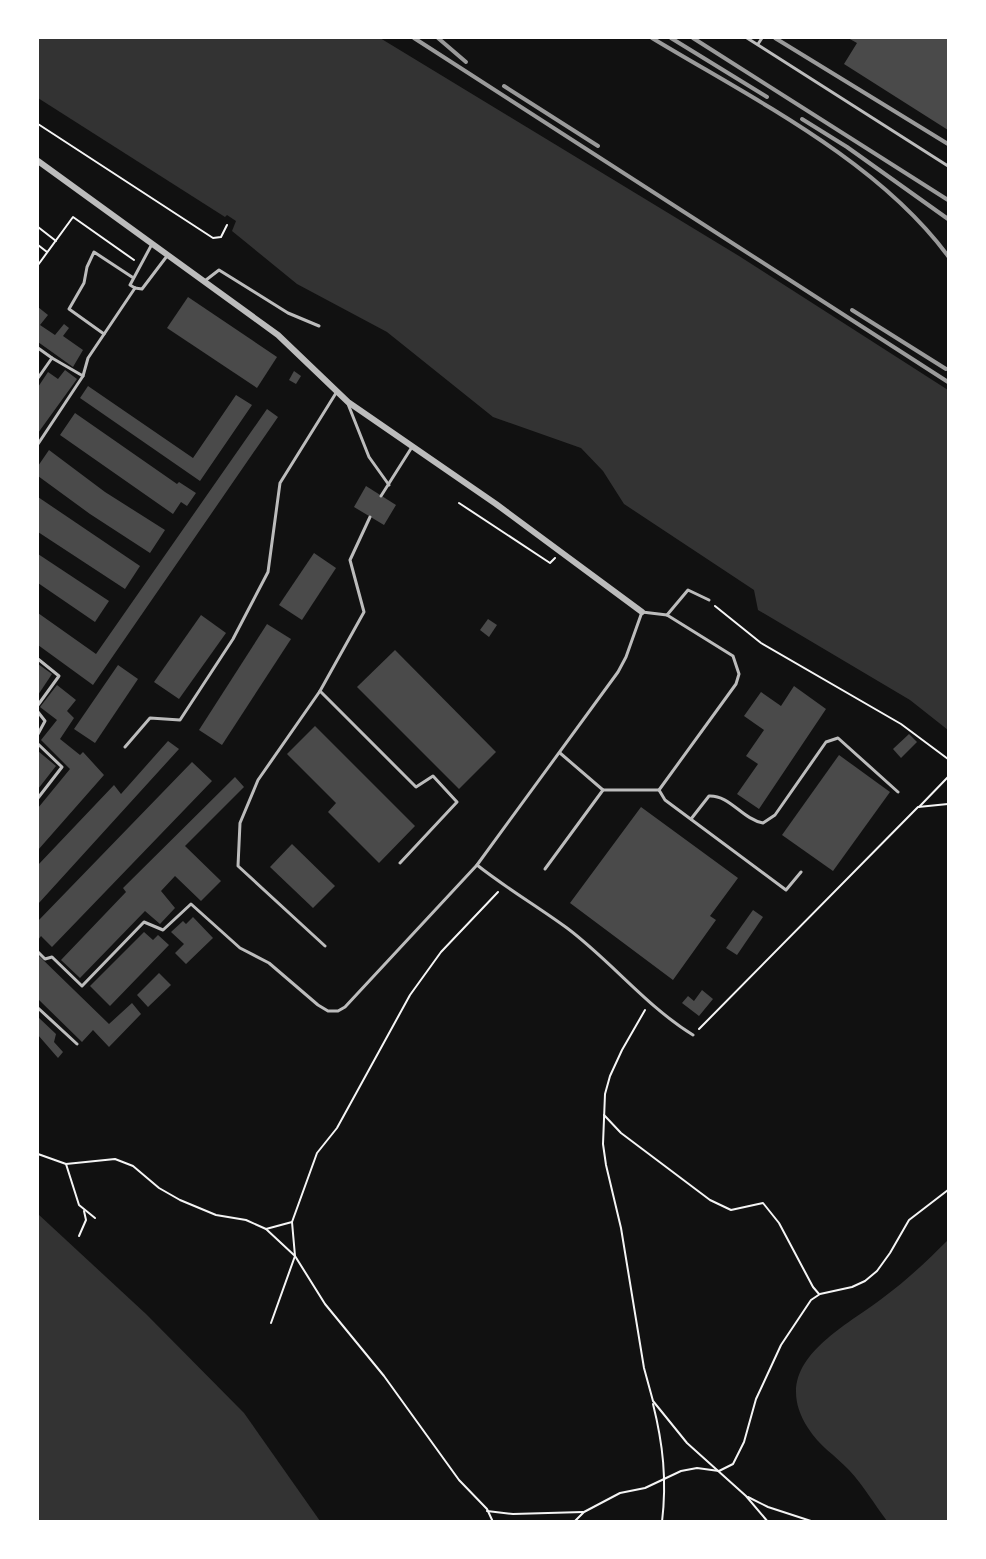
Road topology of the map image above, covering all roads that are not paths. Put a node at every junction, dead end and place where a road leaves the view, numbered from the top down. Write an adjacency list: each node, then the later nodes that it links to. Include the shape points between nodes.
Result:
1 (747, 38): 3 (lane)
2 (762, 38): 3 (lane)
3 (758, 44): 5 (lane)
4 (38, 161): 6 (street)
5 (948, 166)
6 (153, 242): 7 (street); 8 (lane)
7 (168, 254): 9 (street); 10 (lane, via 142,289)
8 (132, 277): 10 (lane, via 130,285); 12 (lane, via 94,252 84,283 69,309)
9 (204, 282): 11 (lane, via 219,270 288,313); 17 (street, via 278,335)
10 (135, 288): 12 (lane)
11 (319, 326)
12 (104, 335): 15 (lane, via 88,358)
13 (38, 348): 14 (lane)
14 (51, 358): 15 (lane); 16 (lane)
15 (83, 376): 19 (lane)
16 (38, 378)
17 (338, 391): 18 (street); 33 (lane, via 280,483 268,572 233,639 180,720 150,718)
18 (348, 402): 20 (street); 21 (lane, via 369,457)
19 (38, 444)
20 (412, 447): 21 (lane); 25 (street)
21 (389, 485): 22 (lane)
22 (381, 496)
23 (370, 517): 28 (lane, via 350,560 364,612)
24 (709, 600): 26 (lane, via 688,590)
25 (642, 612): 26 (lane); 34 (lane, via 627,657)
26 (668, 615): 36 (lane, via 733,656 740,674)
27 (38, 659): 29 (lane, via 59,676)
28 (320, 691): 40 (lane, via 416,787 433,776 457,802); 44 (lane, via 258,780 240,823 238,866)
29 (38, 705)
30 (38, 712): 31 (lane, via 45,721)
31 (38, 734)
32 (38, 744): 38 (lane, via 62,767)
33 (125, 747)
34 (560, 753): 35 (lane); 41 (lane)
35 (603, 790): 36 (lane); 42 (lane)
36 (659, 790): 39 (lane, via 665,800)
37 (898, 792): 39 (lane, via 838,738 826,742 775,816 763,823 751,820 719,796 709,796)
38 (38, 798)
39 (691, 819): 43 (lane, via 786,890)
40 (400, 863)
41 (477, 865): 45 (lane, via 395,956 338,1011 318,1005 268,963 240,948 191,904 163,930 144,922 82,986 52,957 45,959); 47 (lane, via 568,929 665,1018)
42 (546, 869)
43 (801, 872)
44 (325, 946)
45 (38, 952)
46 (38, 1008): 48 (lane)
47 (693, 1035)
48 (77, 1044)

